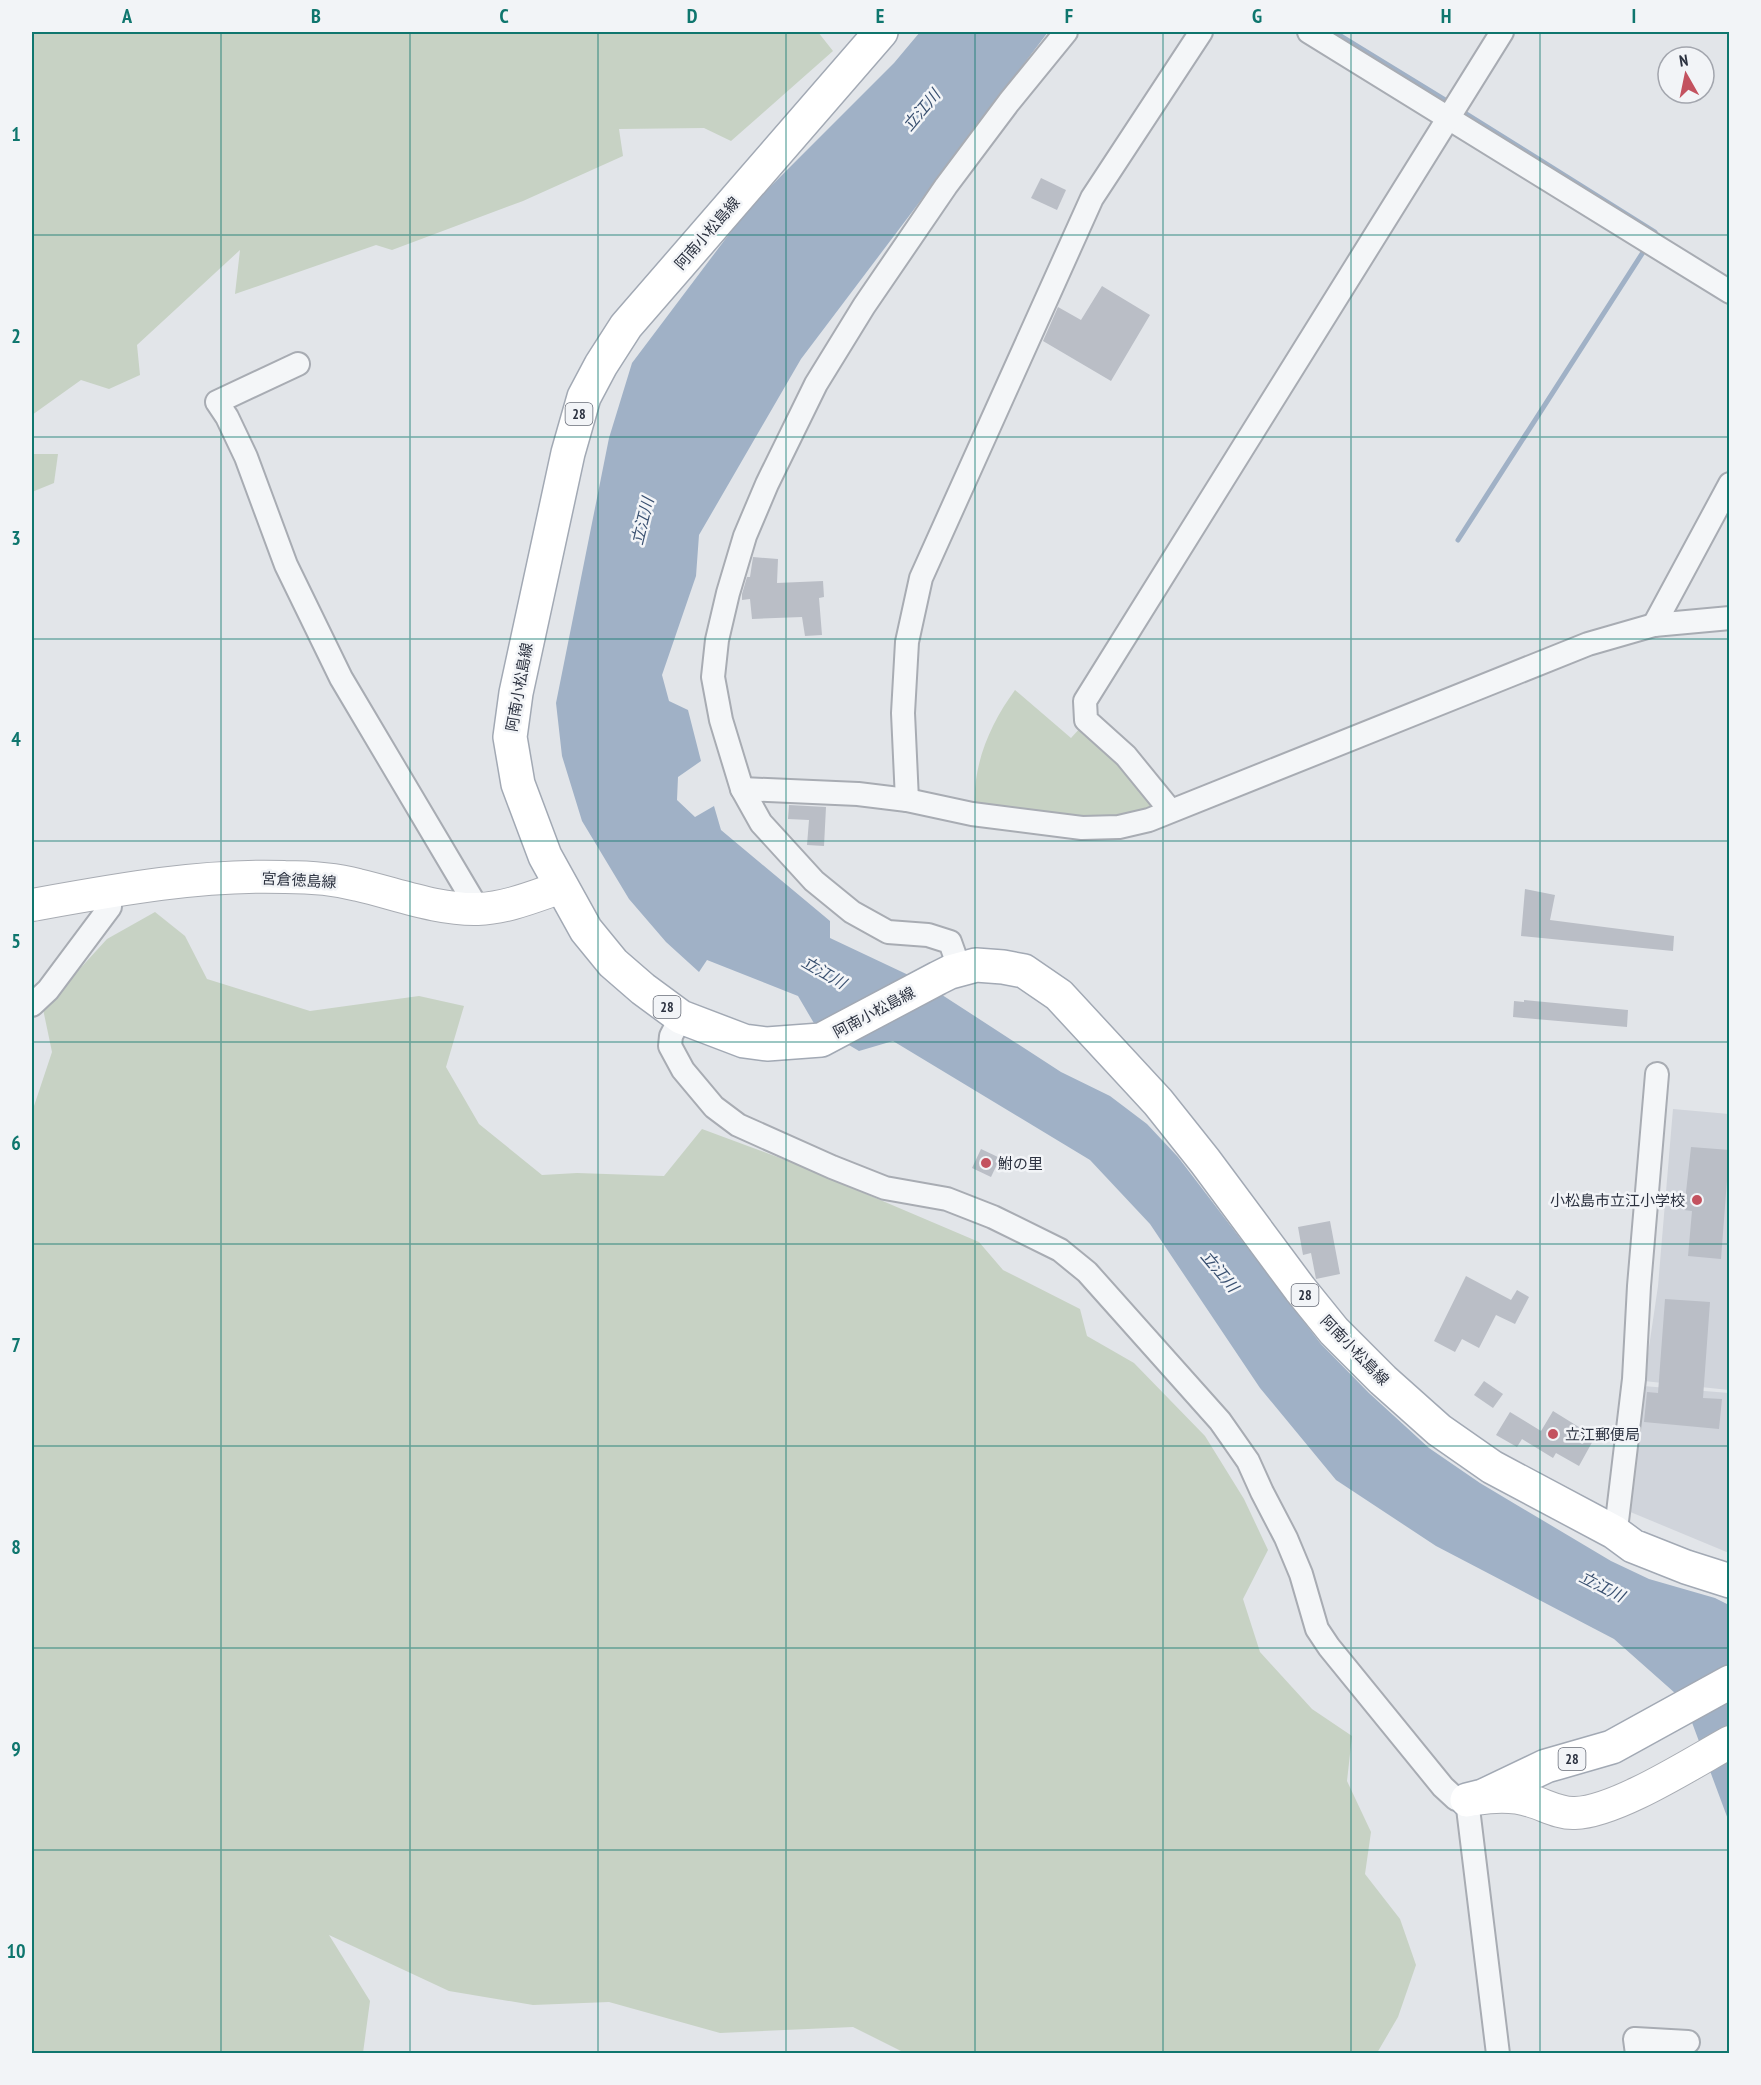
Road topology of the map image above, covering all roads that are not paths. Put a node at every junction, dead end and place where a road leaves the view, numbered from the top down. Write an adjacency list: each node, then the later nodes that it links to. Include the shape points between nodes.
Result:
1 (881, 32): 15 (main road, 阿南小松島線 / 28, via 626,326 584,397 563,476 510,737 518,784)
2 (1066, 32): 12 (street, via 946,186 864,306 816,384 767,484 745,536 728,593 713,676 721,720)
3 (1201, 32): 13 (street, via 1092,198 921,578 907,642 903,713)
4 (1309, 32): 6 (street)
5 (1502, 32): 6 (street)
6 (1448, 119): 7 (street); 14 (street, via 1085,701 1086,720 1126,756)
7 (1730, 292)
8 (298, 364): 18 (street, via 217,402 246,457 286,565 341,678)
9 (1730, 484): 11 (street)
10 (1730, 618): 11 (street)
11 (1654, 625): 14 (street, via 1588,644)
12 (742, 789): 13 (street); 19 (street, via 761,823 814,881 852,912 888,932 928,935 950,942)
13 (907, 800): 14 (street, via 972,814 1082,828 1119,827)
14 (1170, 810)
15 (562, 887): 18 (main road, 宮倉徳島線, via 500,907); 21 (main road, 阿南小松島線 / 28, via 586,930 613,963)
16 (110, 891): 17 (main road, 宮倉徳島線); 18 (main road, 宮倉徳島線, via 283,877 355,884 454,908); 20 (street, via 110,906 48,990)
17 (32, 905)
18 (478, 909)
19 (949, 974): 21 (main road, 阿南小松島線 / 28, via 821,1040 768,1044 744,1041); 23 (main road, 阿南小松島線 / 28, via 976,965 1024,971 1059,995 1158,1102 1300,1289 1334,1331 1383,1380 1439,1430 1492,1467)
20 (32, 1005)
21 (681, 1017): 27 (street, via 670,1046 683,1070 714,1107 738,1125 885,1188 946,1199 993,1217 1060,1250 1087,1272 1220,1421 1248,1461 1286,1538 1317,1629 1329,1647 1443,1787 1456,1800)
22 (1657, 1074): 23 (street, via 1634,1379)
23 (1614, 1532): 24 (main road, 阿南小松島線 / 28, via 1633,1546)
24 (1730, 1581)
25 (1730, 1682): 27 (main road, 28, via 1612,1747 1546,1766)
26 (1730, 1742): 27 (main road, via 1625,1798 1575,1813 1514,1797)
27 (1467, 1800): 29 (street)
28 (1688, 2042): 30 (street, via 1635,2039)
29 (1498, 2054)
30 (1637, 2054)

